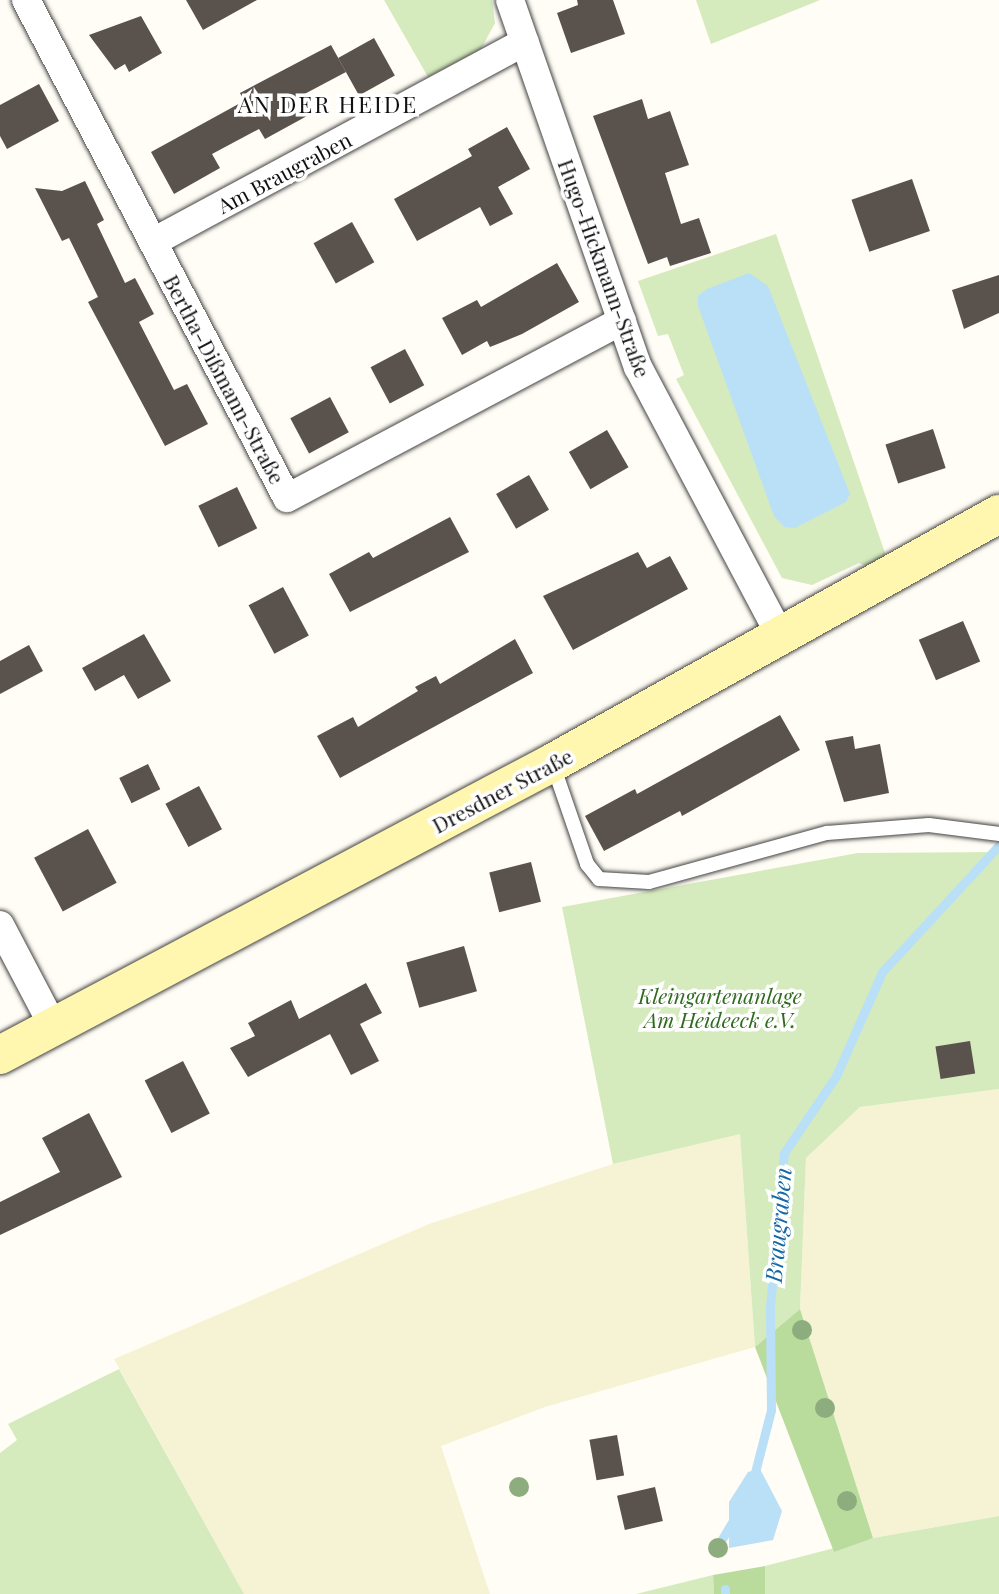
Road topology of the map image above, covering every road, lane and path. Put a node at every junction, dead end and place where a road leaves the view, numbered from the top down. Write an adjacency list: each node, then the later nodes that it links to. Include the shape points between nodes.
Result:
1 (26, 0): 4 (street, Bertha-Dißmann-Straße)
2 (510, 0): 3 (street, Hugo-Hickmann-Straße)
3 (525, 42): 4 (street, Am Braugraben); 5 (street, Hugo-Hickmann-Straße)
4 (153, 242): 5 (street, Bertha-Dißmann-Straße, via 287,498)
5 (622, 321): 7 (street, Hugo-Hickmann-Straße, via 638,368)
6 (999, 514): 7 (main road, Dresdner Straße)
7 (781, 637): 8 (main road, Dresdner Straße)
8 (552, 763): 9 (lane, via 587,863 599,879 649,882 827,833 929,825); 11 (main road, Dresdner Straße)
9 (999, 834)
10 (0, 925): 11 (street)
11 (54, 1028): 12 (main road, Dresdner Straße)
12 (0, 1055)

